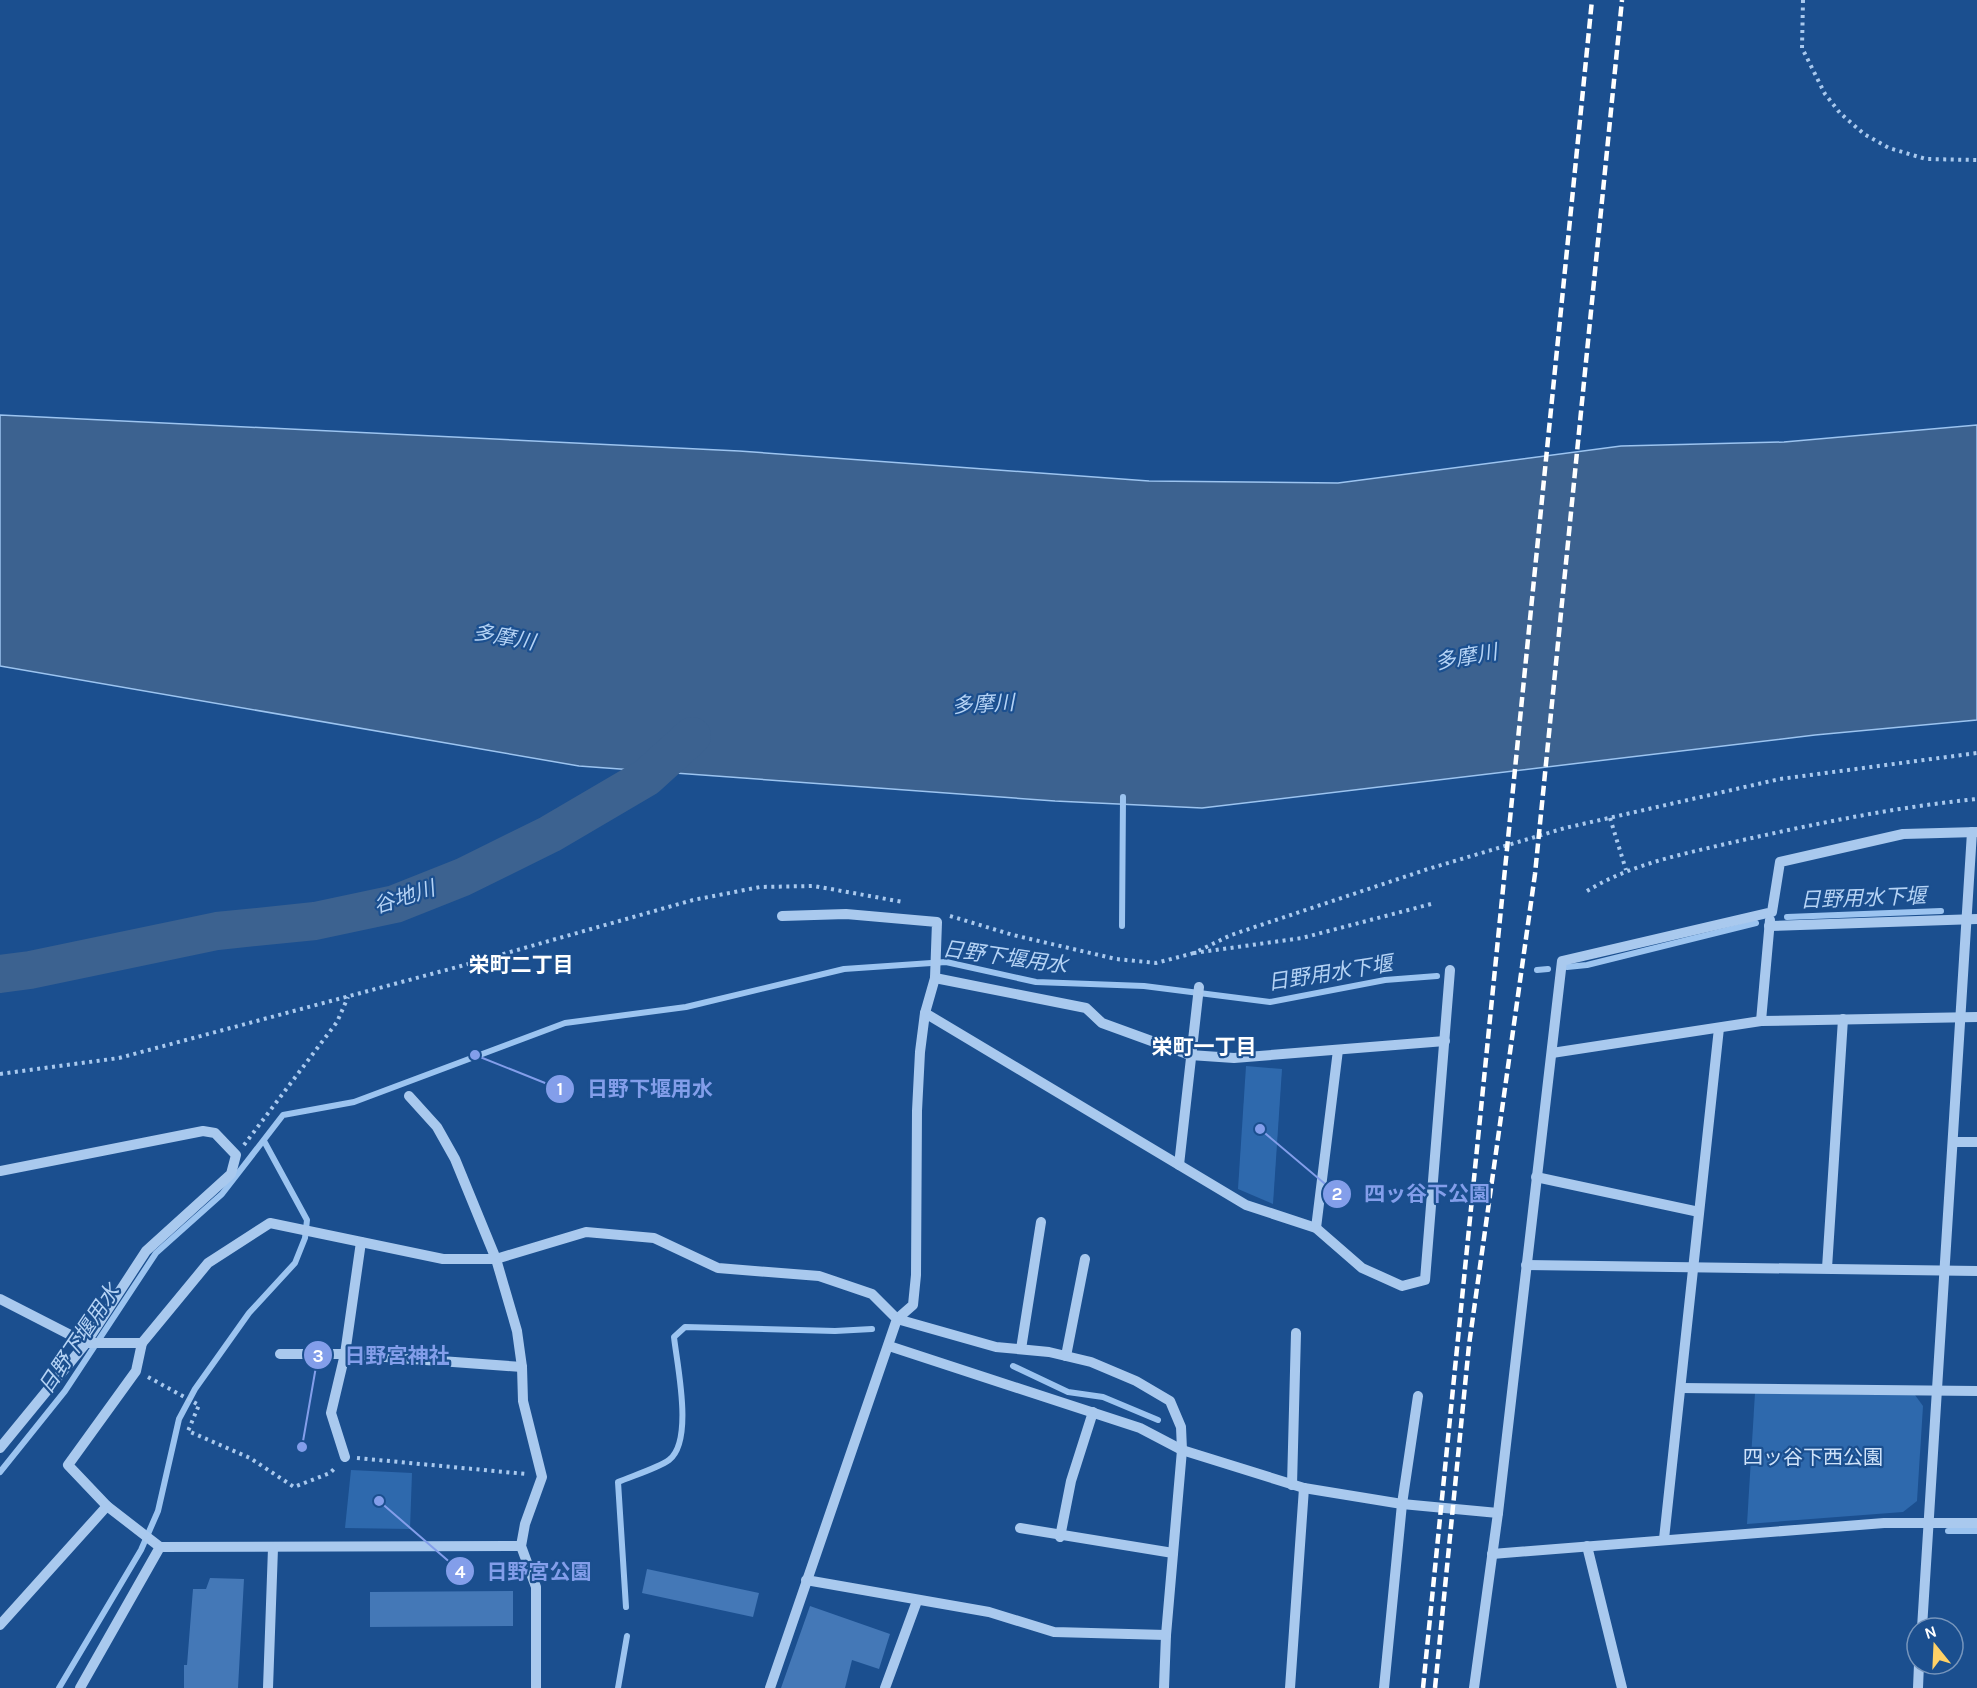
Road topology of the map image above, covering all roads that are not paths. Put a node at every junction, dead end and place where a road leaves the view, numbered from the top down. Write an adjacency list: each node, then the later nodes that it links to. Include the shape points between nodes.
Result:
1 (1974, 832): 2 (street, via 1903,834 1780,862); 4 (street)
2 (1772, 912): 5 (street); 17 (street, via 1562,961)
3 (782, 916): 7 (street, via 846,914 937,922)
4 (1972, 919): 5 (street); 10 (street)
5 (1769, 926): 13 (street)
6 (1450, 970): 15 (street)
7 (935, 974): 9 (street); 18 (street, via 1086,1008 1102,1023)
8 (1199, 987): 18 (street)
9 (926, 1013): 22 (street); 37 (street, via 917,1111 915,1285 913,1305)
10 (1960, 1017): 11 (street); 12 (street); 20 (street)
11 (1977, 1017)
12 (1843, 1019): 13 (street); 33 (street)
13 (1761, 1021): 14 (street)
14 (1719, 1028): 17 (street); 25 (street)
15 (1445, 1041): 16 (street); 27 (street, via 1425,1280 1402,1286 1362,1268)
16 (1338, 1050): 18 (street, via 1234,1058); 27 (street)
17 (1552, 1053): 24 (street)
18 (1190, 1055): 22 (street)
19 (409, 1096): 29 (street, via 437,1127 455,1159)
20 (1953, 1142): 21 (street); 34 (street)
21 (1977, 1142)
22 (1179, 1165): 27 (street, via 1246,1205)
23 (0, 1171): 39 (street, via 203,1131 215,1133 236,1155 231,1174 146,1251)
24 (1536, 1177): 25 (street); 31 (street)
25 (1699, 1212): 32 (street)
26 (1041, 1222): 42 (street)
27 (1316, 1228)
28 (361, 1242): 29 (street, via 443,1259); 40 (street, via 270,1222 208,1263); 44 (street)
29 (496, 1259): 37 (street, via 586,1232 654,1238 717,1268 819,1276 872,1294); 46 (street, via 517,1331)
30 (1085, 1259): 45 (street)
31 (1526, 1265): 32 (street); 59 (street)
32 (1693, 1268): 33 (street); 47 (street)
33 (1827, 1268): 34 (street)
34 (1944, 1270): 35 (street); 48 (street)
35 (1977, 1271)
36 (0, 1299): 39 (street)
37 (897, 1319): 41 (street); 42 (street, via 996,1347)
38 (1296, 1333): 55 (street)
39 (88, 1343): 40 (street); 52 (street)
40 (137, 1343): 58 (street, via 136,1371 68,1465)
41 (889, 1346): 51 (street); 71 (street)
42 (1021, 1349): 45 (street)
43 (280, 1354): 44 (street)
44 (345, 1354): 46 (street); 54 (street, via 331,1413)
45 (1066, 1356): 53 (street, via 1109,1370 1170,1401 1181,1427)
46 (522, 1367): 66 (street, via 523,1401 542,1477)
47 (1681, 1388): 48 (street); 64 (street)
48 (1936, 1391): 49 (street); 60 (street)
49 (1977, 1391)
50 (1418, 1396): 57 (street)
51 (1093, 1412): 53 (street, via 1140,1428); 63 (street, via 1071,1481)
52 (0, 1448)
53 (1182, 1450): 55 (street); 69 (street)
54 (345, 1457)
55 (1292, 1485): 56 (street)
56 (1304, 1488): 57 (street); 82 (street)
57 (1402, 1504): 59 (street); 83 (street)
58 (107, 1506): 65 (street); 74 (street)
59 (1498, 1513): 70 (street)
60 (1929, 1522): 61 (street); 64 (street); 73 (street)
61 (1977, 1522)
62 (1020, 1528): 63 (street)
63 (1060, 1537): 69 (street)
64 (1664, 1539): 67 (street)
65 (151, 1540): 68 (street); 76 (street)
66 (521, 1546): 68 (street); 78 (street, via 536,1587)
67 (1587, 1546): 70 (street); 85 (street)
68 (273, 1548): 77 (street)
69 (1173, 1553): 75 (street)
70 (1492, 1554): 84 (street)
71 (806, 1580): 72 (street); 79 (street)
72 (917, 1601): 75 (street, via 988,1612 1054,1632); 80 (street)
73 (1923, 1616)
74 (0, 1625)
75 (1166, 1635): 81 (street)
76 (80, 1688)
77 (268, 1688)
78 (536, 1688)
79 (770, 1688)
80 (885, 1688)
81 (1164, 1688)
82 (1290, 1688)
83 (1384, 1688)
84 (1474, 1688)
85 (1622, 1688)

